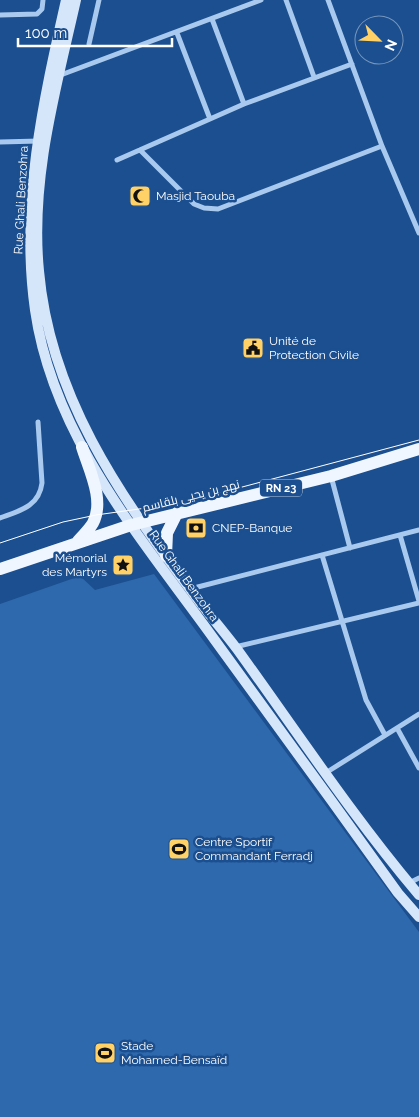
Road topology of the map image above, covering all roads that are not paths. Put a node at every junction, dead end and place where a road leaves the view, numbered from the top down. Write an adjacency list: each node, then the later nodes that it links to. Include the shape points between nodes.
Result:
1 (43, 0): 8 (street, via 42,9 37,14)
2 (66, 0): 13 (main road, Rue Ghali Benzohra)
3 (76, 0): 13 (main road, Rue Ghali Benzohra)
4 (99, 0): 11 (street)
5 (261, 0): 9 (street)
6 (286, 0): 14 (street)
7 (328, 0): 12 (street)
8 (0, 14)
9 (212, 19): 10 (street); 15 (street)
10 (177, 33): 13 (street); 16 (street)
11 (88, 44)
12 (352, 64): 14 (street); 19 (street)
13 (53, 77): 17 (main road, Rue Ghali Benzohra)
14 (314, 77): 15 (street)
15 (244, 104): 16 (street)
16 (210, 118): 20 (street)
17 (40, 141): 18 (street); 24 (main road, Rue Ghali Benzohra, via 30,230 35,312 54,384); 29 (main road, Rue Ghali Benzohra, via 38,269 52,345 86,434)
18 (0, 142)
19 (382, 146): 20 (street, via 218,209 194,204); 22 (street)
20 (140, 150): 21 (street)
21 (117, 160)
22 (419, 233)
23 (38, 422): 28 (street, via 40,493 31,505)
24 (82, 447): 29 (main road, Rue Ghali Benzohra); 32 (main road, via 96,490 97,508 92,524)
25 (419, 449): 26 (main road, نهج بن يحيى بلقاسم / RN 23)
26 (331, 476): 27 (main road, نهج بن يحيى بلقاسم / RN 23); 33 (street)
27 (178, 513): 29 (main road, نهج بن يحيى بلقاسم / RN 23); 35 (main road, via 167,534)
28 (0, 518)
29 (137, 524): 32 (main road, نهج بن يحيى بلقاسم / RN 23); 35 (main road, Rue Ghali Benzohra); 37 (main road, Rue Ghali Benzohra)
30 (419, 530): 31 (street)
31 (400, 535): 33 (street); 38 (street)
32 (77, 542): 36 (main road, نهج بن يحيى بلقاسم / RN 23)
33 (350, 548): 34 (street)
34 (322, 555): 37 (street); 39 (street)
35 (166, 556): 37 (main road, Rue Ghali Benzohra)
36 (0, 569)
37 (185, 590): 40 (main road, Rue Ghali Benzohra); 45 (main road, Rue Ghali Benzohra)
38 (419, 602): 39 (street)
39 (343, 621): 40 (street); 43 (street, via 366,700)
40 (235, 647): 45 (main road, Rue Ghali Benzohra)
41 (419, 714): 42 (street)
42 (397, 728): 43 (street); 44 (street)
43 (385, 735): 45 (street)
44 (419, 768)
45 (320, 776): 46 (main road, Rue Ghali Benzohra); 48 (main road, Rue Ghali Benzohra, via 398,893)
46 (414, 881): 47 (main road, Rue Ghali Benzohra)
47 (419, 895)
48 (419, 917)

